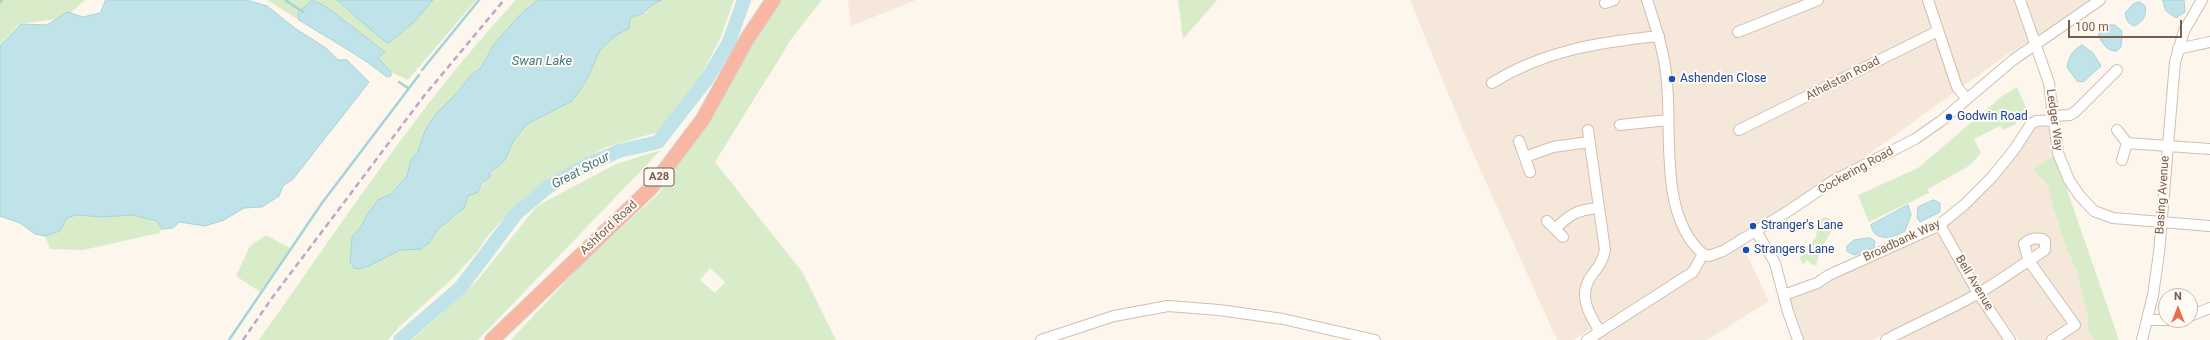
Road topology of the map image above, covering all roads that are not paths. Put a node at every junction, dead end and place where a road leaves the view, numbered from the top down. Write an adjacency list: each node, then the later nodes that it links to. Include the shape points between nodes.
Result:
1 (773, 0): 47 (highway, Ashford Road / A28, via 747,39 703,119 651,188)
2 (1647, 0): 10 (street)
3 (1818, 0): 8 (street)
4 (1928, 0): 9 (street)
5 (2020, 0): 12 (street, Ledger Way)
6 (2100, 0): 12 (street, Cockering Road)
7 (2202, 0): 13 (street, Basing Avenue, via 2187,24)
8 (1742, 30)
9 (1938, 31): 16 (street, via 1957,87); 20 (street, Athelstan Road)
10 (1658, 36): 15 (street, via 1583,46 1542,58); 18 (street, via 1668,84)
11 (2210, 42): 13 (street)
12 (2035, 46): 16 (street, Cockering Road, via 2013,60); 17 (street, Ledger Way, via 2049,83)
13 (2178, 49): 26 (street, Basing Avenue, via 2172,83)
14 (2116, 70): 17 (street, Broadbank Way, via 2076,112)
15 (1492, 83)
16 (1967, 99): 37 (street, Cockering Road, via 1915,139 1833,181)
17 (2054, 118): 33 (street, Ledger Way, via 2062,165 2074,188 2087,205 2094,211 2114,218); 34 (street, Broadbank Way, via 2031,124 1992,177)
18 (1668, 120): 19 (street); 39 (street, via 1672,176 1678,213 1689,237)
19 (1620, 125)
20 (1746, 128)
21 (1588, 130): 24 (street)
22 (2117, 130): 25 (street)
23 (1519, 141): 28 (street)
24 (1589, 142): 28 (street, via 1553,147); 31 (street)
25 (2126, 143): 26 (street); 29 (street)
26 (2167, 146): 27 (street); 33 (street, Basing Avenue)
27 (2210, 149)
28 (1525, 157): 30 (street)
29 (2122, 160)
30 (1530, 172)
31 (1598, 208): 36 (street, via 1580,210 1568,215); 46 (street, via 1604,258 1586,284 1584,296 1587,309)
32 (1547, 221): 36 (street)
33 (2161, 222): 35 (street, Ledger Way); 44 (street, Basing Avenue, via 2156,276)
34 (1940, 225): 40 (street, Bell Avenue); 41 (street, Broadbank Way, via 1829,275 1817,283)
35 (2210, 226)
36 (1555, 229): 38 (street)
37 (1756, 231): 39 (street, Cockering Road, via 1723,252 1709,256); 41 (street, via 1775,263)
38 (1563, 237)
39 (1703, 254): 46 (street, via 1692,272)
40 (1978, 293): 52 (street); 53 (street, Bell Avenue); 54 (street, via 2028,261 2075,325)
41 (1784, 295): 51 (street)
42 (2210, 308): 43 (street)
43 (2198, 313)
44 (2147, 320): 45 (street); 55 (street, Basing Avenue)
45 (2158, 320)
46 (1600, 332): 50 (street)
47 (492, 340)
48 (1041, 340): 49 (street, via 1114,316 1168,306 1283,319)
49 (1375, 340)
50 (1587, 340)
51 (1798, 340)
52 (1886, 340)
53 (2010, 340)
54 (2052, 340)
55 (2142, 340)

